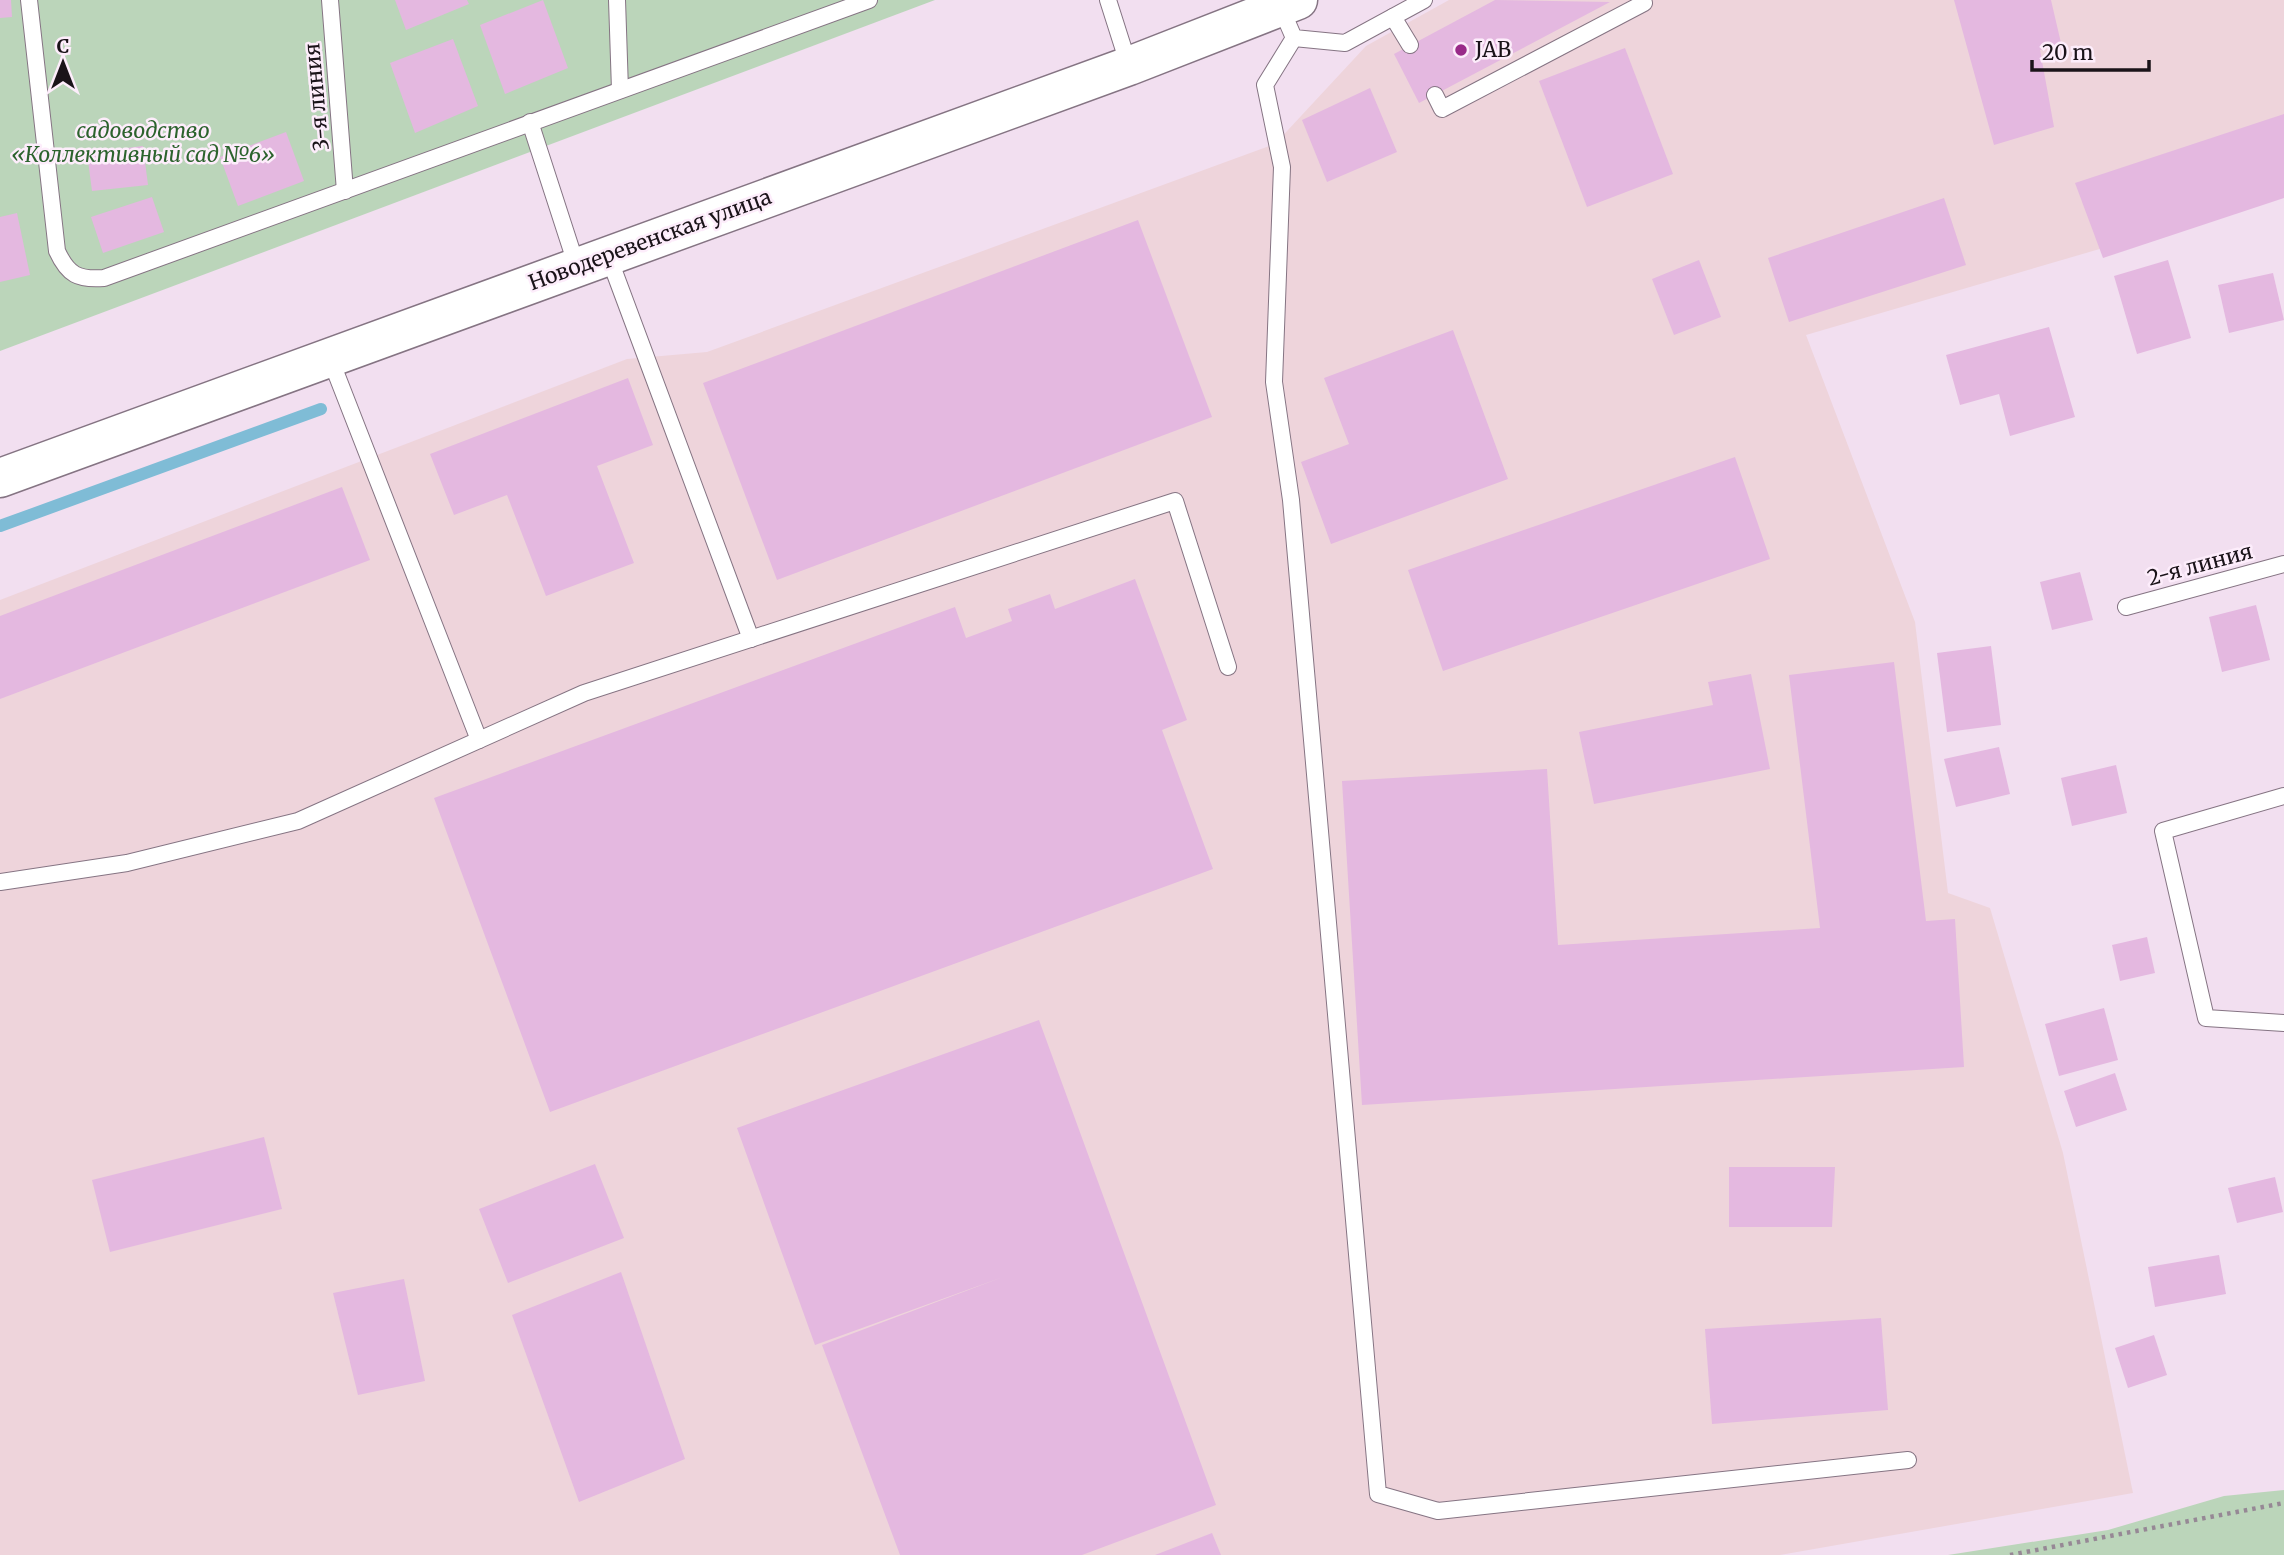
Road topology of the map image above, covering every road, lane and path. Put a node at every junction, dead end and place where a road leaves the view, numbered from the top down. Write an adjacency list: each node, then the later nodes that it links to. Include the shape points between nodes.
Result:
1 (29, 0): 15 (lane, via 57,251 65,270 81,280 104,278)
2 (330, 0): 15 (lane, 3-я линия)
3 (617, 0): 12 (lane)
4 (869, 0): 12 (lane)
5 (1108, 0): 11 (lane)
6 (1424, 0): 9 (lane)
7 (1643, 0): 13 (lane, via 1442,109)
8 (1291, 15): 9 (lane, via 1345,43); 11 (main road, Новодеревенская улица); 27 (lane, via 1265,85 1282,167 1274,382 1291,500 1378,1494 1438,1511)
9 (1392, 18): 10 (lane)
10 (1410, 46)
11 (1129, 66): 16 (main road, Новодеревенская улица)
12 (620, 90): 14 (lane)
13 (1435, 95)
14 (530, 122): 15 (lane); 16 (lane)
15 (345, 191)
16 (593, 261): 17 (main road, Новодеревенская улица); 21 (lane)
17 (330, 357): 18 (main road, Новодеревенская улица); 23 (lane)
18 (0, 478)
19 (2284, 564): 20 (lane, 2-я линия)
20 (2126, 607)
21 (751, 639): 22 (lane, via 1175,501); 23 (lane, via 584,693)
22 (1228, 667)
23 (479, 740): 25 (lane, via 298,821 127,863)
24 (2284, 796): 26 (lane, via 2162,831 2206,1018)
25 (0, 882)
26 (2284, 1023)
27 (1908, 1460)
28 (2284, 1503): 29 (path)
29 (2010, 1555)

